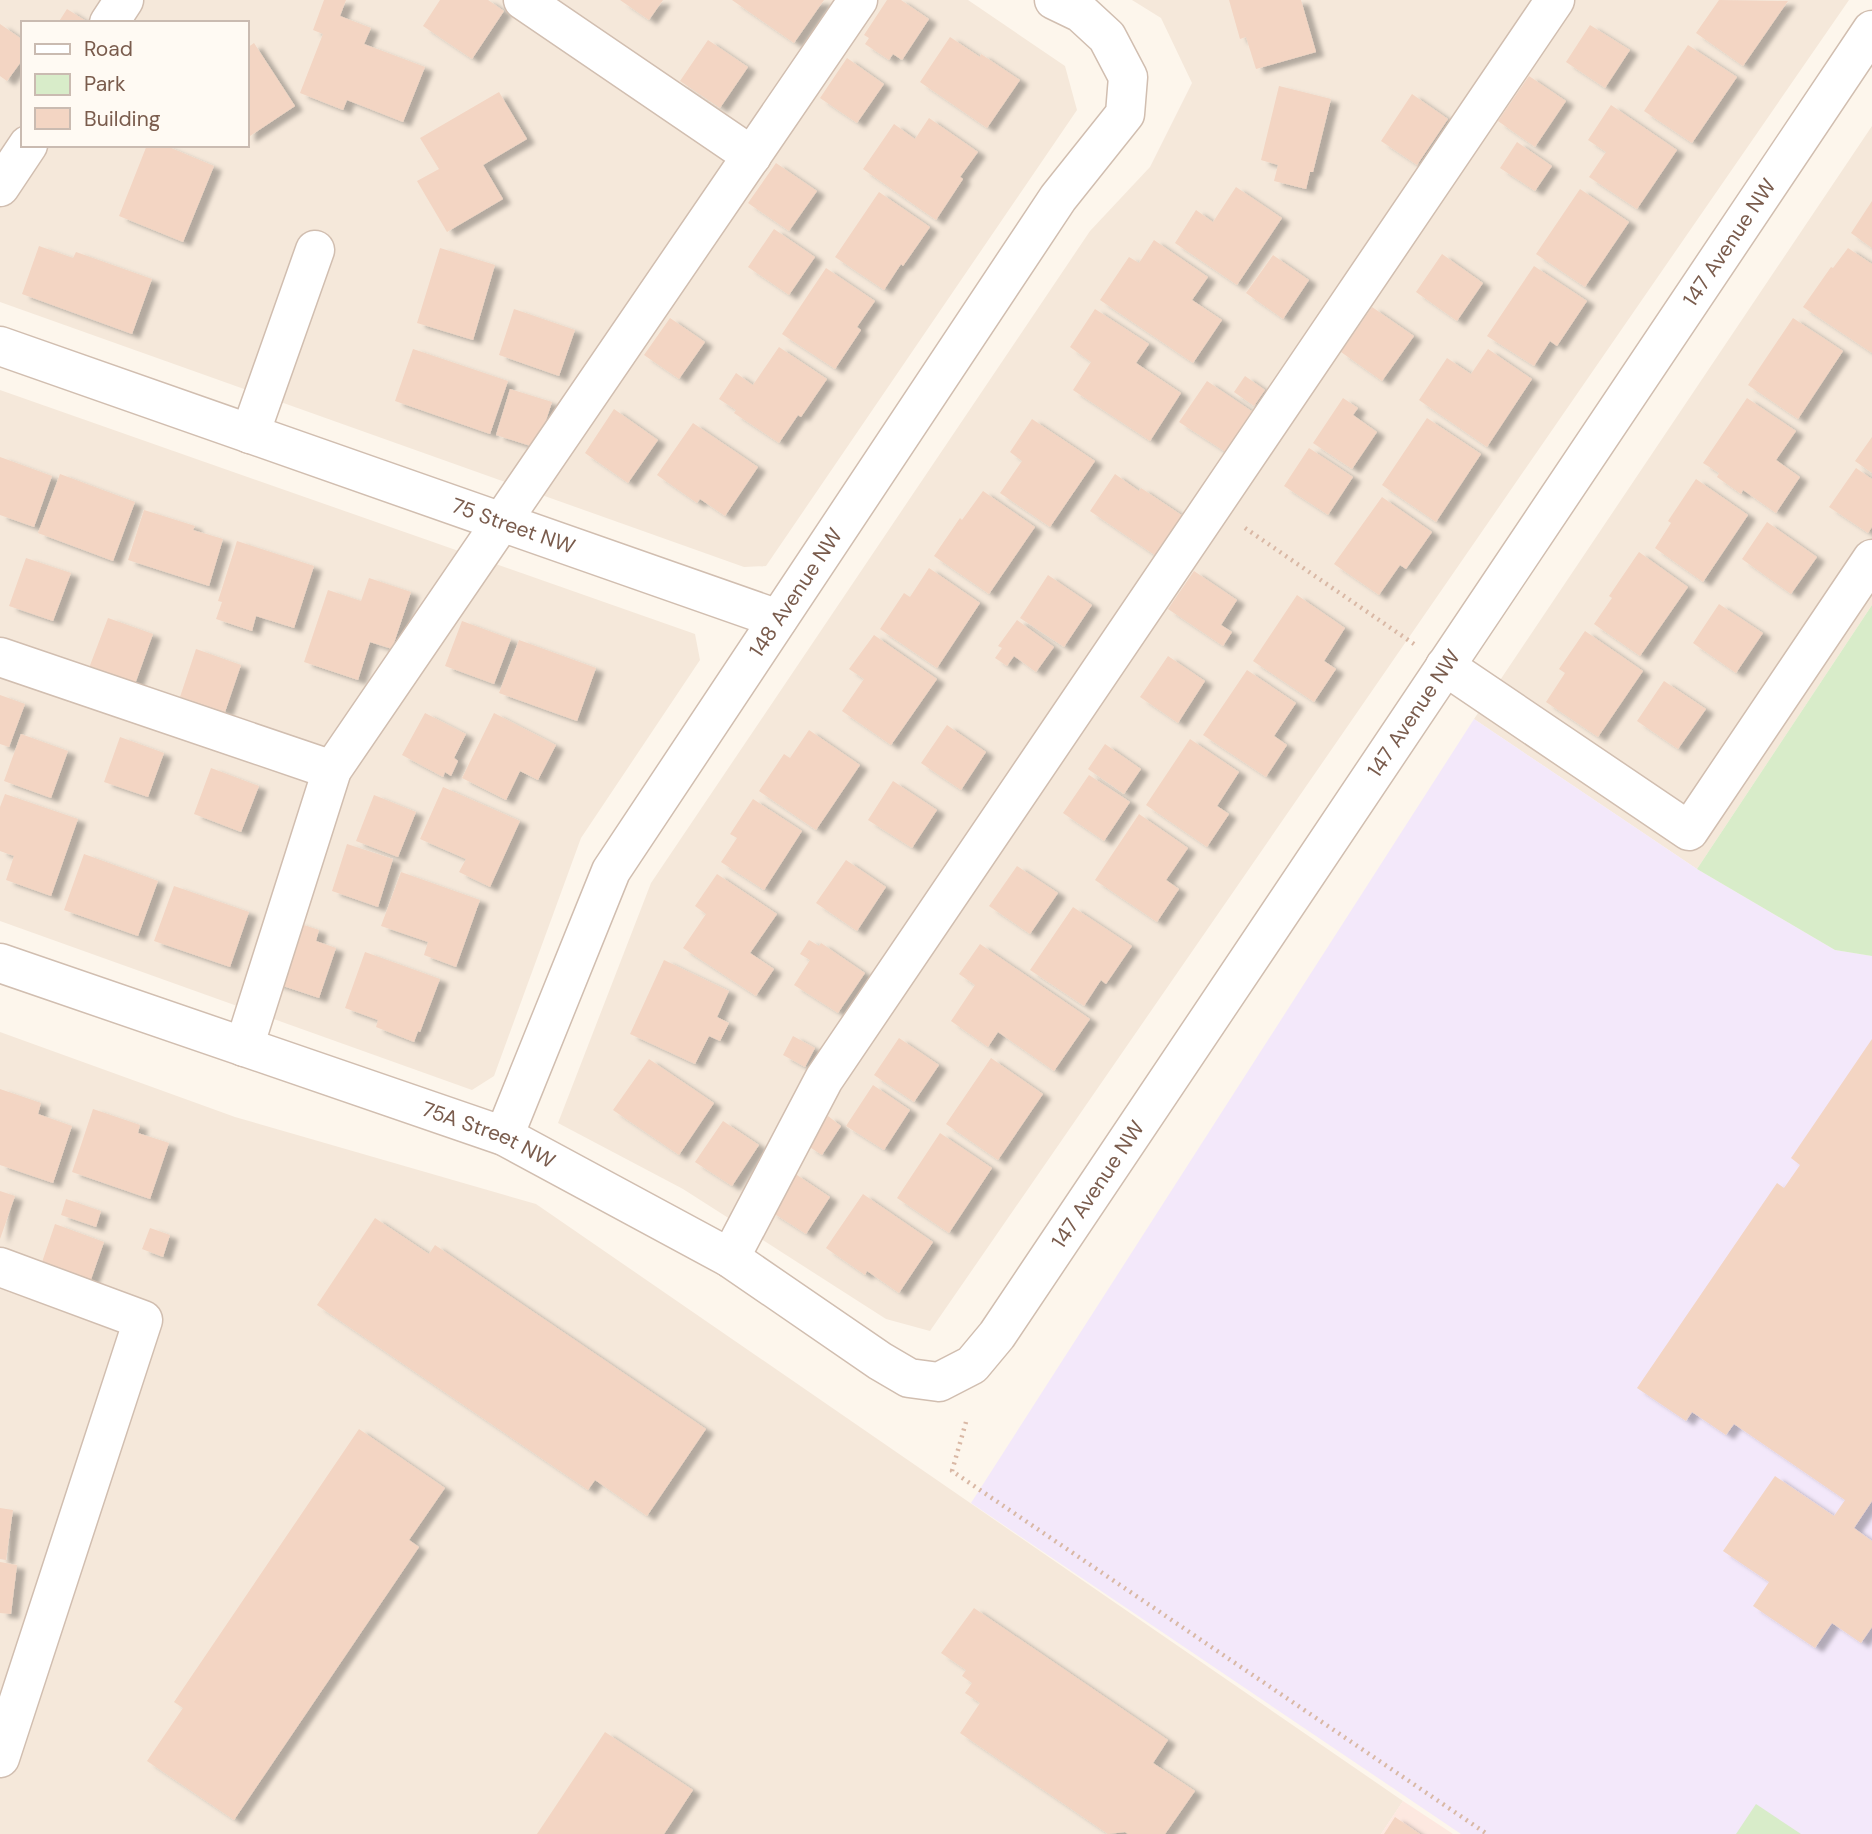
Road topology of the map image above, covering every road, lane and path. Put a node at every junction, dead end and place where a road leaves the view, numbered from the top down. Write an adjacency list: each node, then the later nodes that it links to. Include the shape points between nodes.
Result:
1 (124, 0): 6 (street)
2 (523, 0): 9 (street)
3 (858, 0): 9 (street)
4 (1054, 0): 17 (street, 148 Avenue NW, via 1081,13 1107,37 1128,77 1125,114 1058,198)
5 (1555, 0): 14 (street)
6 (110, 21)
7 (1872, 30): 19 (street, 147 Avenue NW)
8 (27, 147): 10 (street)
9 (752, 156): 15 (street)
10 (0, 187)
11 (315, 250): 13 (street)
12 (0, 346): 13 (street, 75 Street NW)
13 (250, 434): 15 (street, 75 Street NW)
14 (1213, 505): 19 (path); 24 (street, via 824,1079)
15 (502, 522): 17 (street, 75 Street NW); 20 (street)
16 (1872, 559): 19 (street, via 1689,831)
17 (778, 620): 23 (street, 148 Avenue NW, via 611,871)
18 (0, 657): 20 (street)
19 (1446, 666): 26 (street, 147 Avenue NW, via 997,1335 972,1364)
20 (332, 771): 22 (street)
21 (0, 963): 22 (street, 75A Street NW)
22 (244, 1047): 23 (street, 75A Street NW)
23 (504, 1136): 24 (street, 75A Street NW)
24 (730, 1258): 26 (street, 75A Street NW, via 880,1361 909,1378)
25 (0, 1267): 28 (street, via 143,1320)
26 (939, 1382)
27 (966, 1422): 29 (path, via 952,1471)
28 (0, 1758)
29 (1487, 1834)

